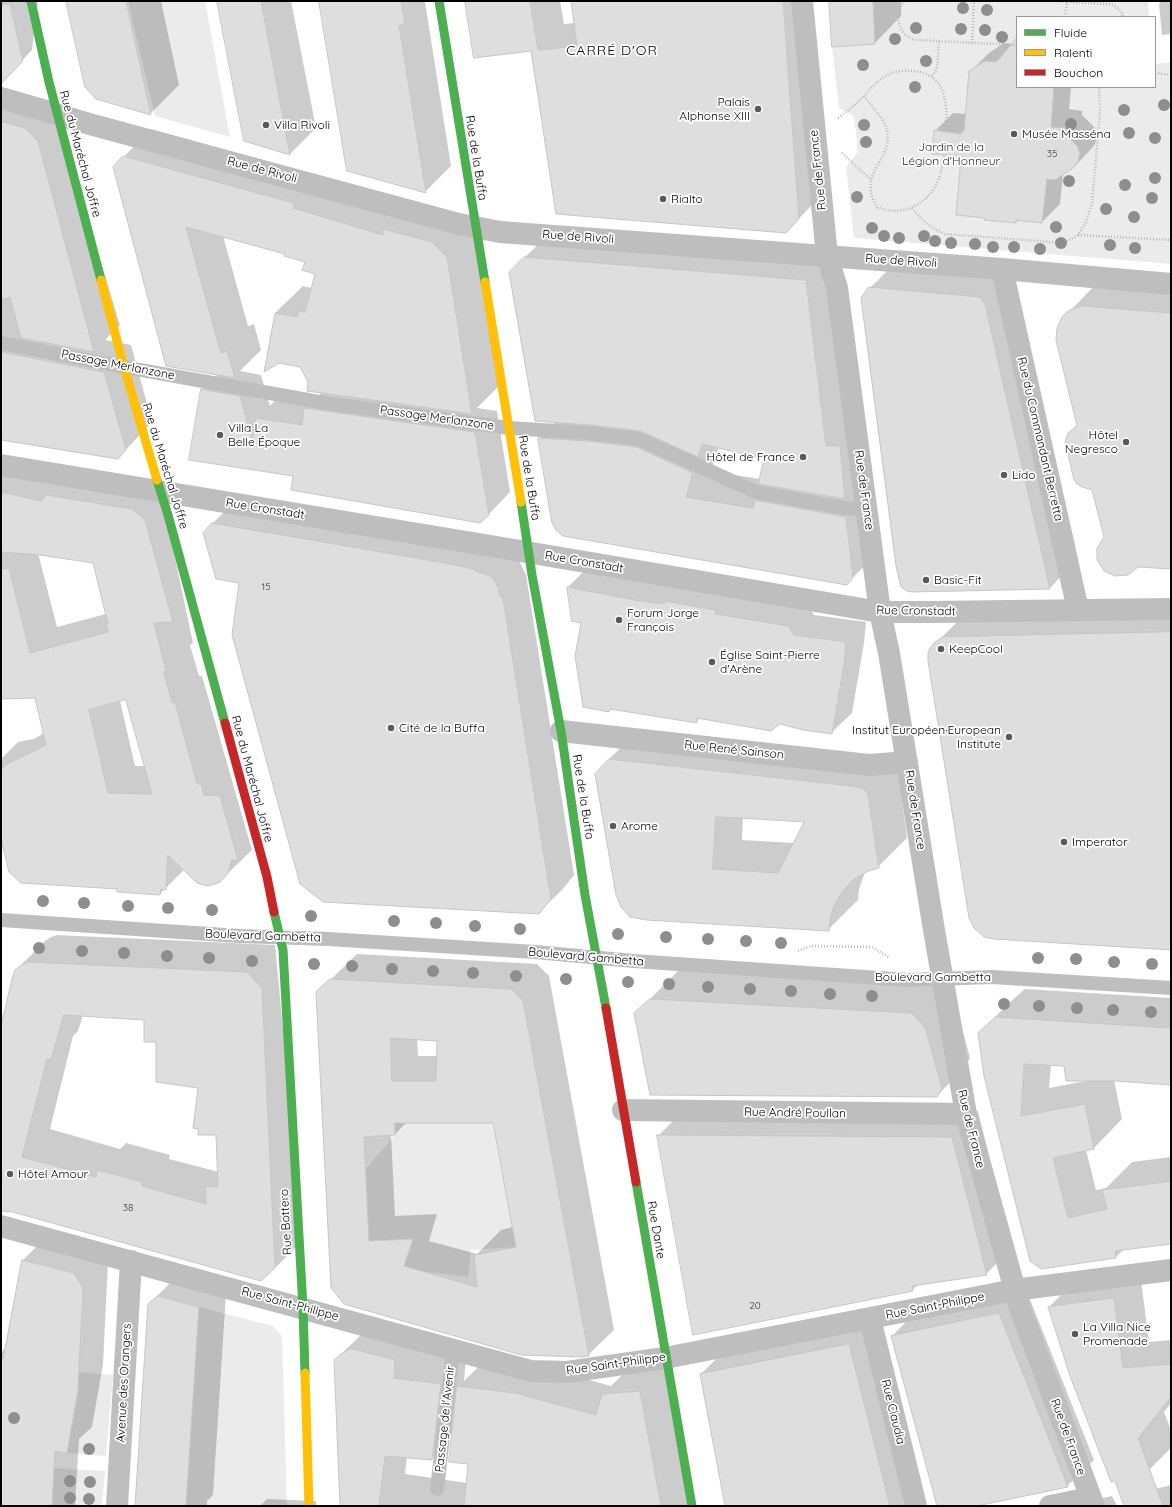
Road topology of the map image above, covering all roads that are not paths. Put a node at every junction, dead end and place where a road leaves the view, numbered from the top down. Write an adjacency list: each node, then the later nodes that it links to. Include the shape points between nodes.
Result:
1 (31, 1): 5 (main road, Rue du Maréchal Joffre)
2 (439, 1): 6 (main road, Rue de la Buffa)
3 (802, 1): 7 (street, Rue de France)
4 (1, 98): 5 (street, Rue de Rivoli)
5 (58, 114): 6 (street, Rue de Rivoli); 11 (main road, Rue du Maréchal Joffre)
6 (476, 227): 7 (street, Rue de Rivoli, via 500,232); 12 (main road, Rue de la Buffa)
7 (827, 256): 8 (street, Rue de Rivoli); 15 (street, Rue de France, via 837,288)
8 (1002, 269): 9 (street, Rue de Rivoli); 18 (street, Rue du Commandant Berretta)
9 (1171, 284)
10 (1, 343): 11 (lane, Passage Merlanzone)
11 (124, 367): 12 (lane, Passage Merlanzone, via 325,403); 14 (main road, Rue du Maréchal Joffre, via 148,457)
12 (509, 428): 15 (lane, Passage Merlanzone, via 639,439 756,492 844,508); 16 (main road, Rue de la Buffa)
13 (1, 465): 14 (street, Rue Cronstadt)
14 (160, 491): 16 (street, Rue Cronstadt); 23 (main road, Rue du Maréchal Joffre, via 267,877)
15 (866, 509): 19 (street, Rue de France)
16 (528, 552): 19 (street, Rue Cronstadt); 20 (main road, Rue de la Buffa)
17 (1171, 609): 18 (street, Rue Cronstadt)
18 (1078, 610): 19 (street, Rue Cronstadt)
19 (880, 612): 21 (street, Rue de France, via 890,653)
20 (560, 731): 21 (street, Rue René Sainson, via 869,765); 24 (main road, Rue de la Buffa)
21 (907, 762): 25 (street, Rue de France)
22 (1, 920): 23 (lane, Boulevard Gambetta)
23 (279, 937): 24 (lane, Boulevard Gambetta, via 328,938); 33 (main road, Rue Bottero, via 284,979)
24 (597, 958): 25 (lane, Boulevard Gambetta, via 908,980); 27 (main road, Rue Dante)
25 (942, 979): 26 (lane, Boulevard Gambetta, via 992,977); 28 (street, Rue de France)
26 (1171, 988)
27 (623, 1110): 28 (street, Rue André Poullan); 36 (main road, Rue Dante)
28 (966, 1114): 32 (street, Rue de France)
29 (1, 1226): 30 (street, Rue Saint-Philippe)
30 (130, 1261): 33 (street, Rue Saint-Philippe); 39 (street, Avenue des Orangers)
31 (1171, 1270): 32 (street, Rue Saint-Philippe)
32 (1014, 1290): 34 (street, Rue Saint-Philippe); 38 (street, Rue de France)
33 (303, 1308): 35 (street, Rue Saint-Philippe); 40 (main road, Rue Bottero)
34 (870, 1319): 36 (street, Rue Saint-Philippe); 42 (street, Rue Claudia)
35 (453, 1350): 36 (street, Rue Saint-Philippe, via 530,1371 567,1372); 37 (lane, Passage de l'Avenir)
36 (665, 1358): 41 (main road, Rue Dante)
37 (437, 1489)
38 (1092, 1502): 43 (street)
39 (117, 1506)
40 (309, 1506)
41 (692, 1506)
42 (916, 1506)
43 (1050, 1506)

